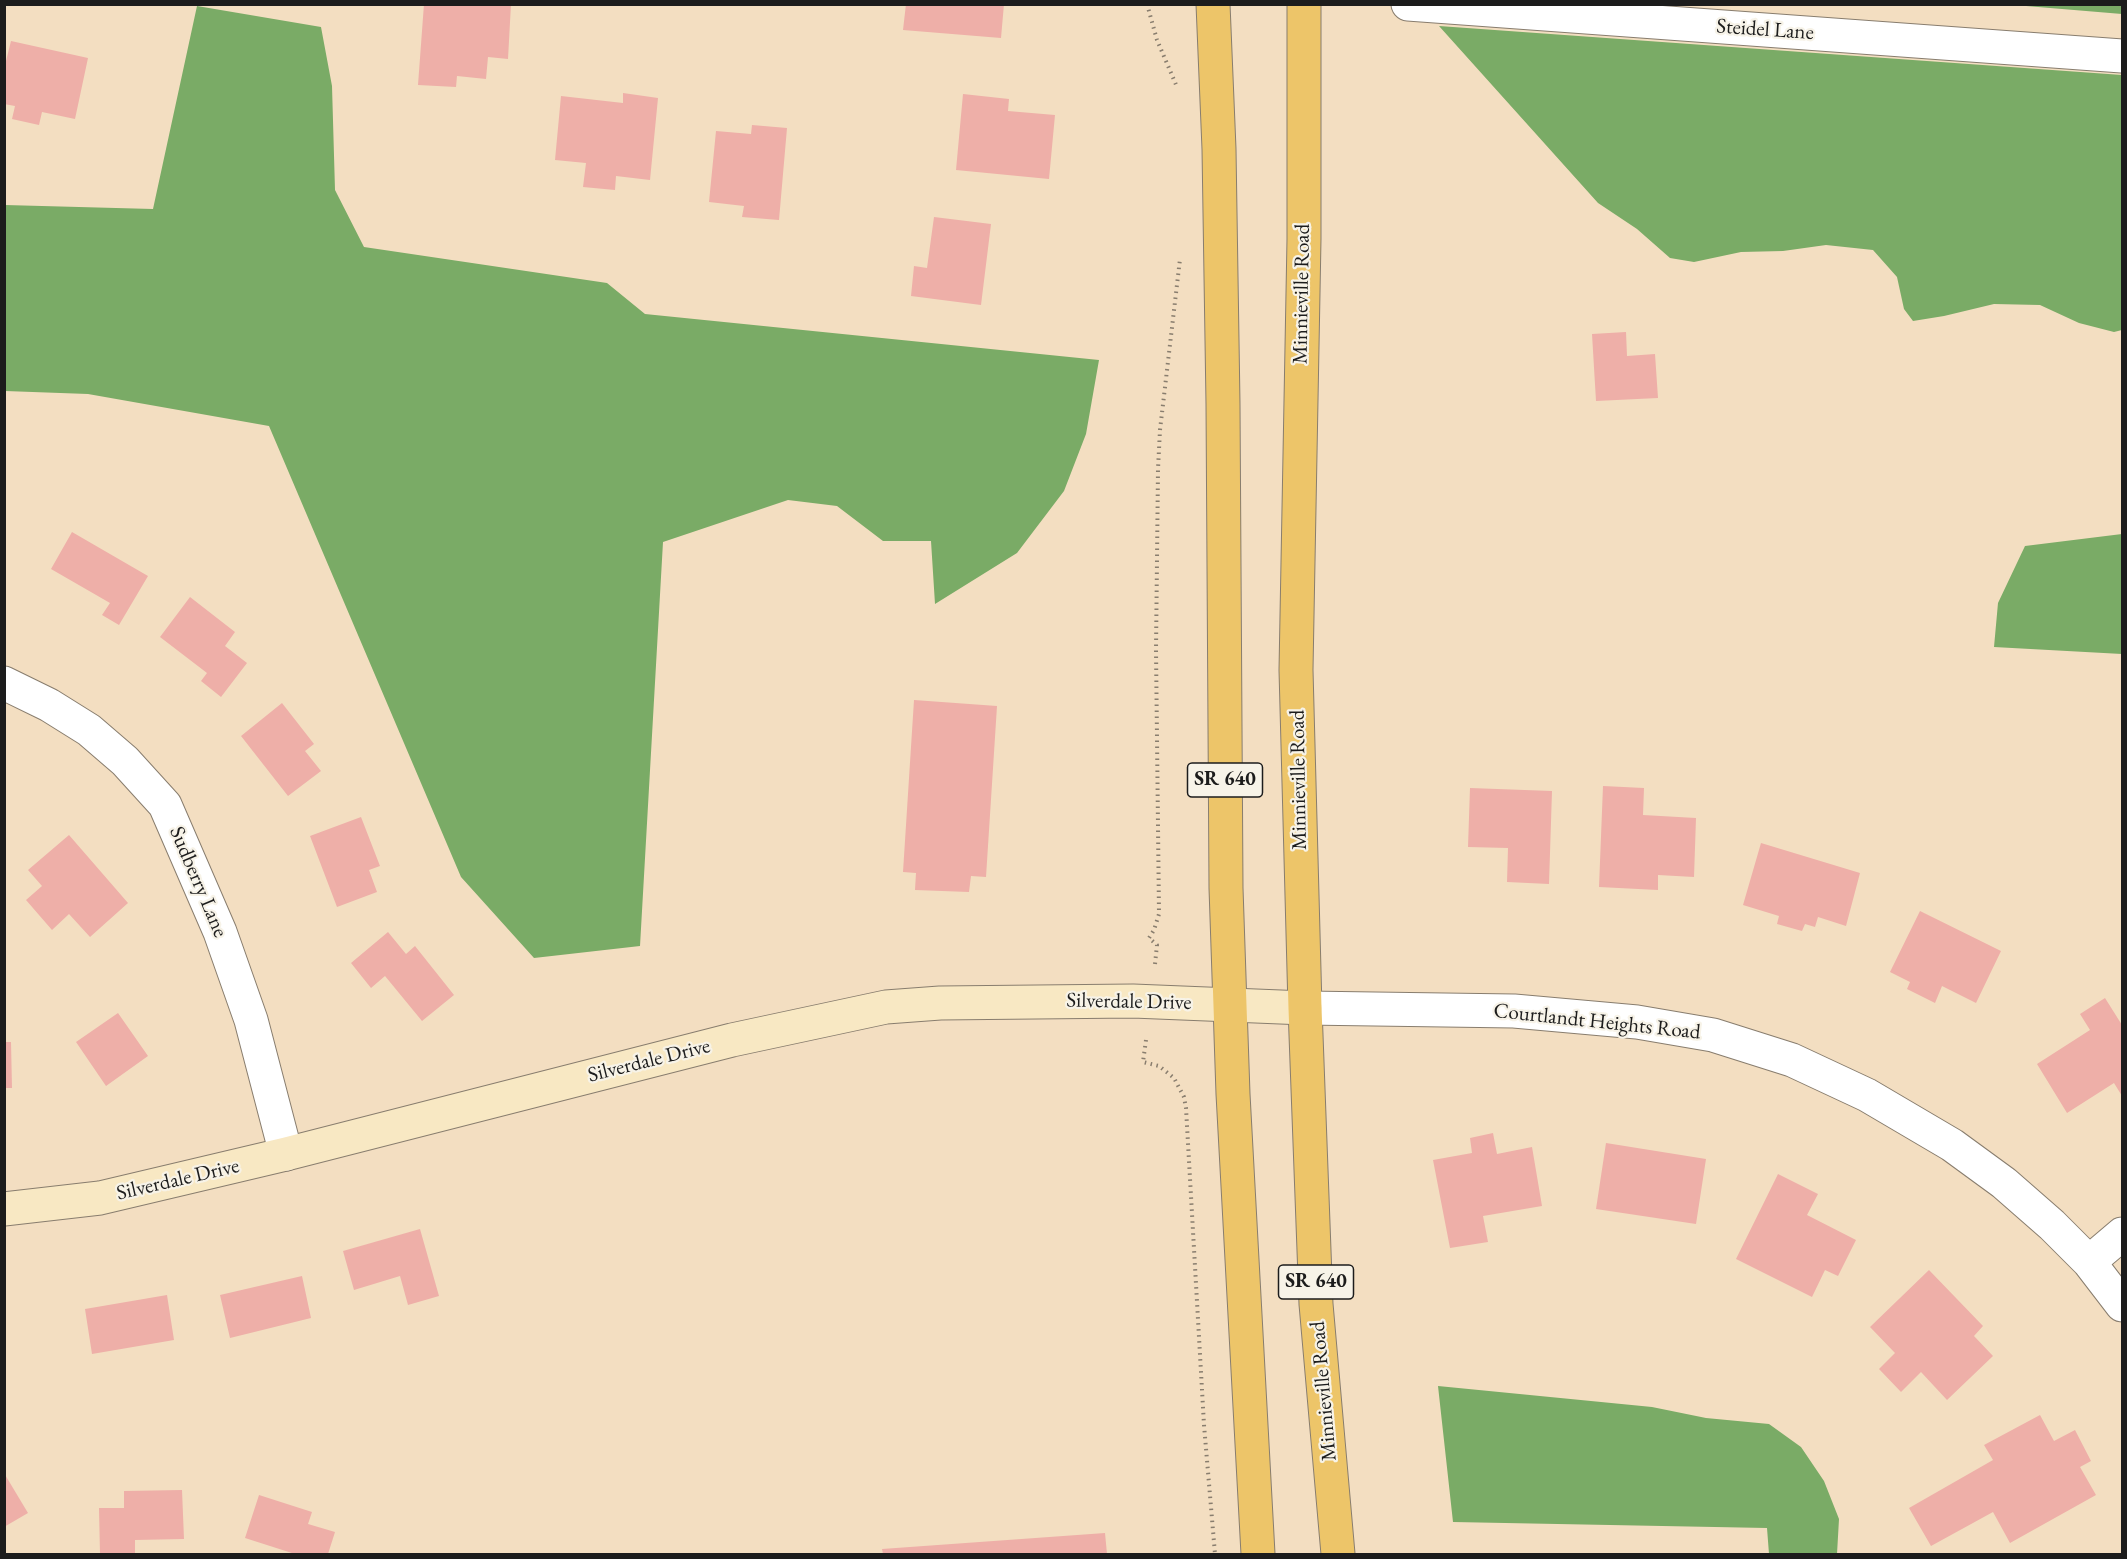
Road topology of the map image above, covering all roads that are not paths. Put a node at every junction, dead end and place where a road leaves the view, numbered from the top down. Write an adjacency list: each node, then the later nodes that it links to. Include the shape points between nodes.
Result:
1 (1213, 4): 6 (main road, SR 640, via 1219,149 1226,888)
2 (1304, 4): 7 (main road, Minnieville Road / SR 640, via 1296,670)
3 (1408, 4): 4 (street, Steidel Lane)
4 (2122, 56)
5 (4, 683): 8 (street, Sudberry Lane, via 50,705 88,730 125,761 165,805 236,976)
6 (1231, 1004): 7 (street, Silverdale Drive); 8 (street, Silverdale Drive, via 1133,1001 886,1007 732,1040); 13 (main road, SR 640)
7 (1305, 1008): 11 (street, Courtlandt Heights Road, via 1514,1011 1637,1022 1713,1035 1792,1060 1867,1095 1952,1145 2004,1183); 14 (main road, Minnieville Road / SR 640, via 1316,1304)
8 (286, 1154): 9 (street, Silverdale Drive, via 100,1198)
9 (4, 1209)
10 (2122, 1234): 11 (street)
11 (2089, 1262): 12 (street, Courtlandt Heights Road)
12 (2122, 1305)
13 (1258, 1554)
14 (1338, 1554)

